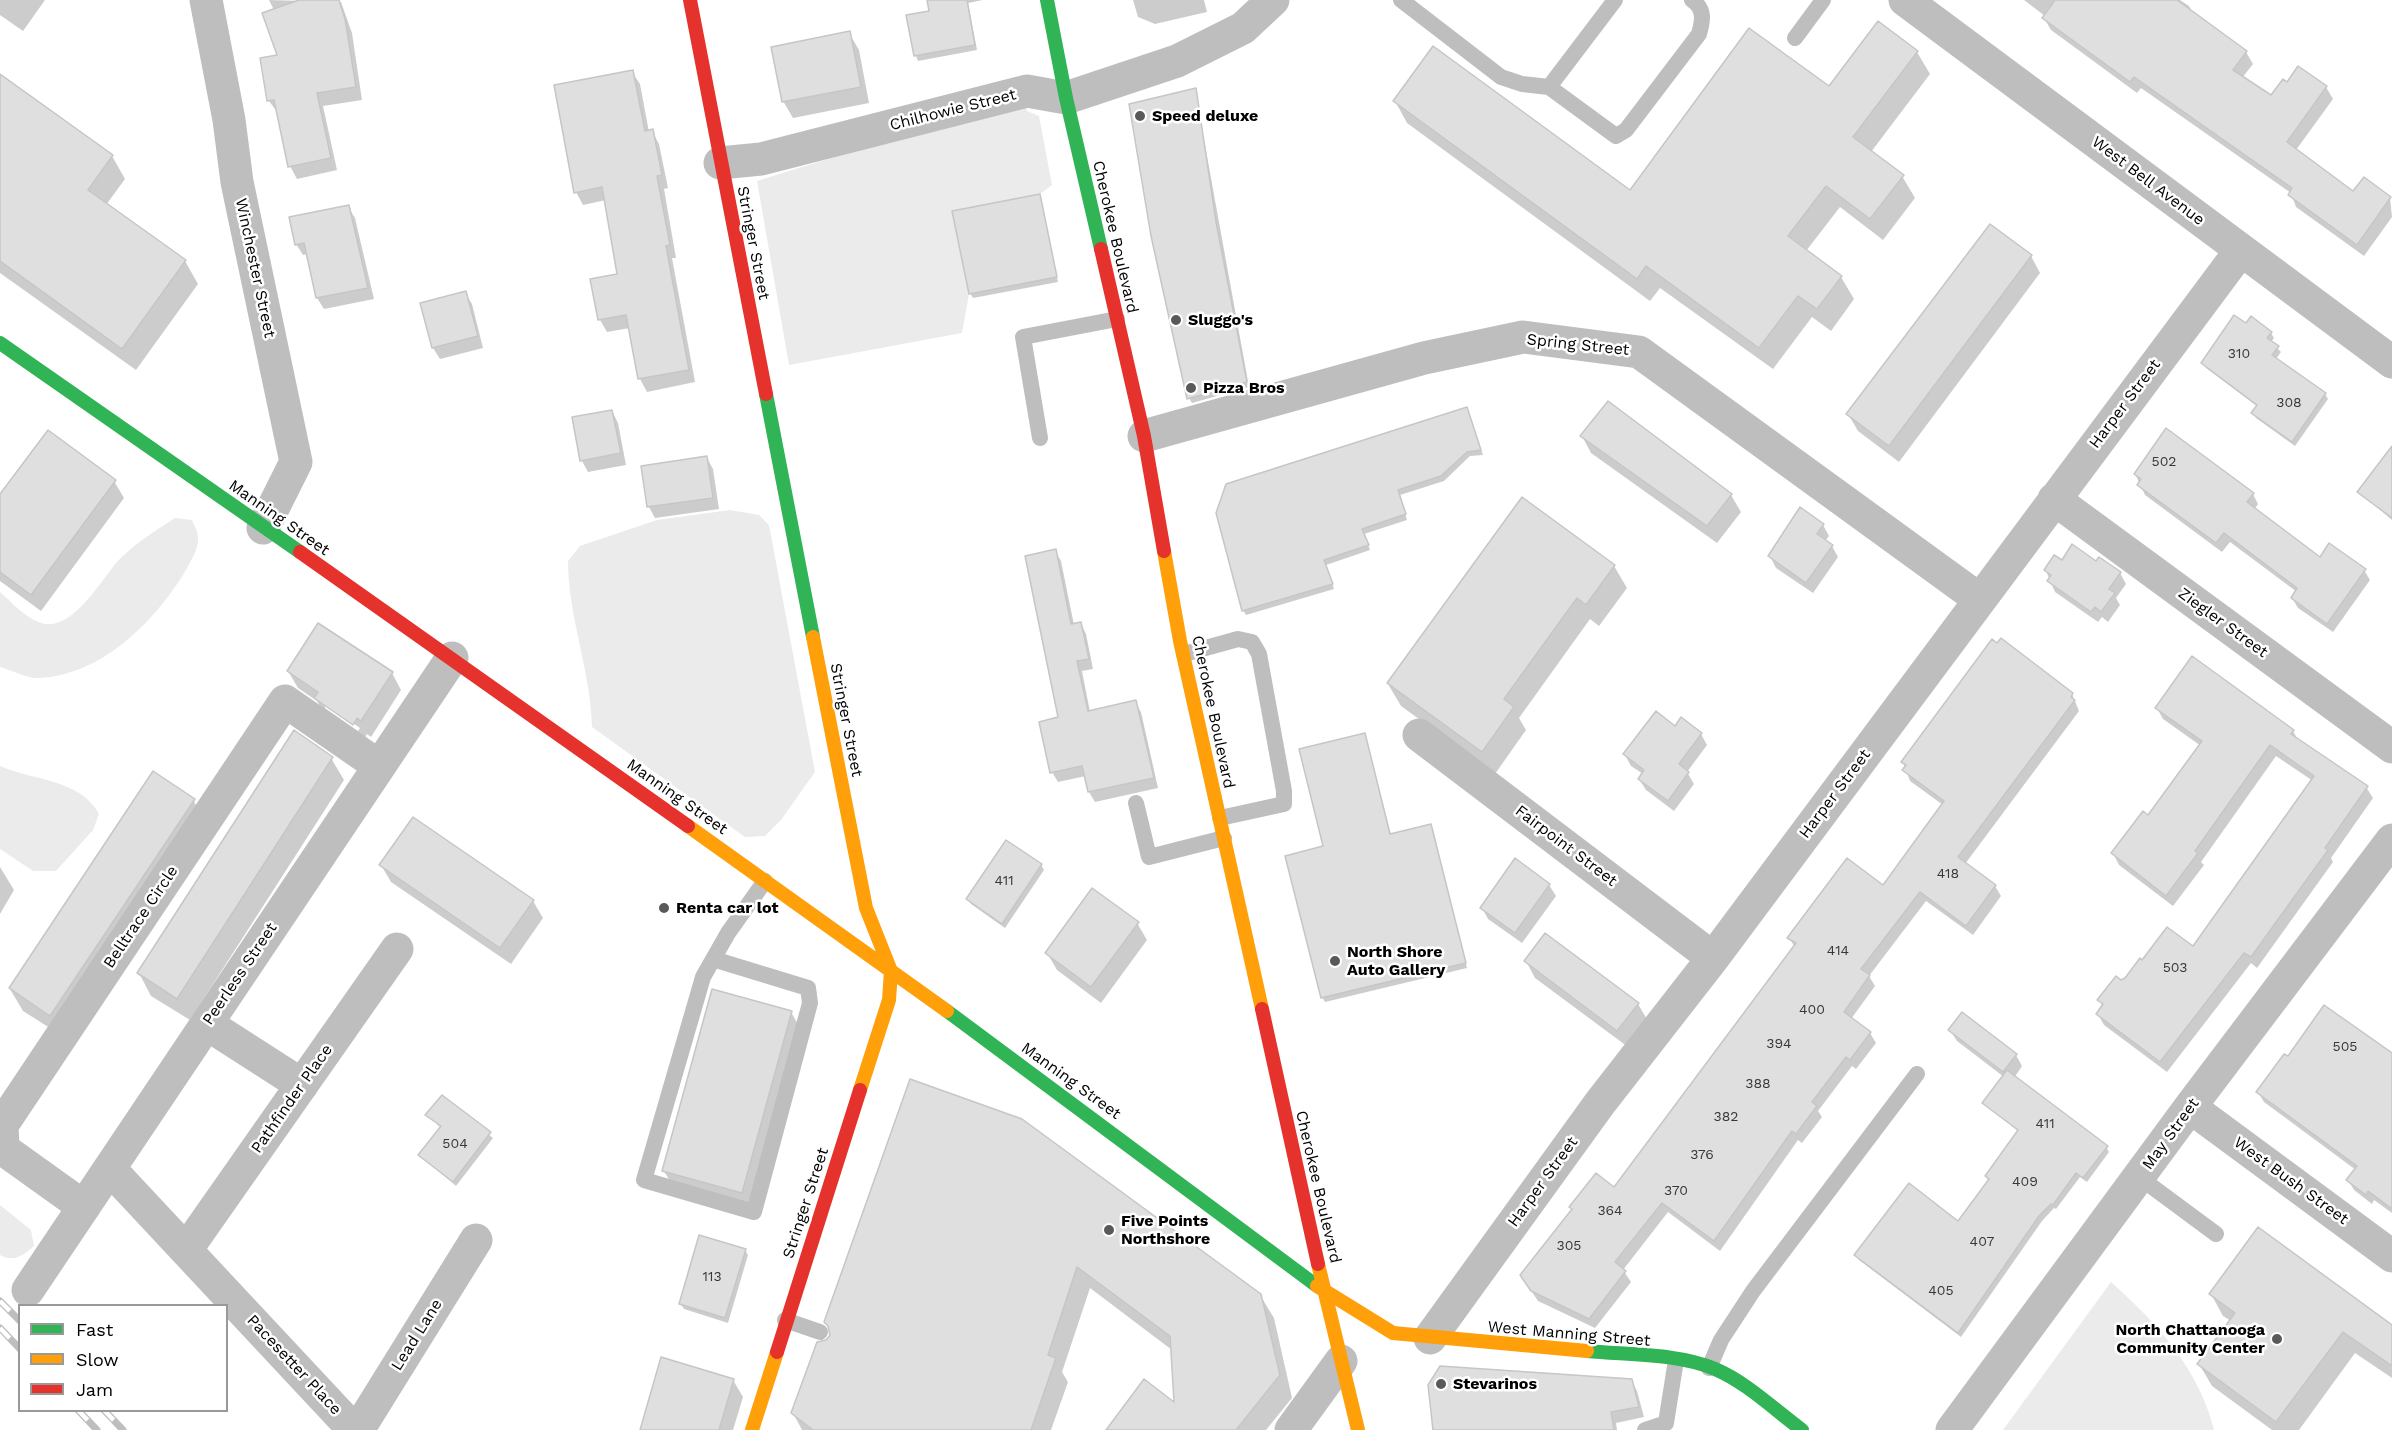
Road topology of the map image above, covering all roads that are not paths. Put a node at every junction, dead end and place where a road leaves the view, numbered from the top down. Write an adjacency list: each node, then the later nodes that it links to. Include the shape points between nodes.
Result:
1 (206, 0): 21 (street, Winchester Street, via 237,182 296,462)
2 (690, 0): 13 (street, Stringer Street)
3 (1047, 0): 12 (street, Cherokee Boulevard)
4 (1273, 0): 12 (street, via 1243,28 1177,61)
5 (1401, 0): 11 (lane, via 1502,77)
6 (1615, 0): 11 (lane)
7 (1692, 0): 11 (lane, via 1703,16 1699,34 1626,130 1616,136)
8 (1823, 0): 10 (lane)
9 (1905, 0): 14 (street, West Bell Avenue)
10 (1795, 38)
11 (1549, 87)
12 (1066, 98): 13 (street, Chilhowie Street, via 1027,90 761,159); 15 (street, Cherokee Boulevard)
13 (720, 163): 36 (street, Stringer Street, via 866,908)
14 (2241, 250): 17 (street, West Bell Avenue); 20 (street, Harper Street)
15 (1117, 319): 18 (street, Cherokee Boulevard); 19 (lane, via 1023,337)
16 (0, 343): 21 (street, Manning Street)
17 (2392, 362)
18 (1144, 436): 22 (street, Spring Street, via 1424,358 1523,337 1639,352); 23 (street, Cherokee Boulevard)
19 (1040, 438)
20 (2054, 499): 22 (street, Harper Street); 26 (street, Ziegler Street)
21 (263, 528): 24 (street, Manning Street)
22 (1979, 599): 34 (street, Harper Street)
23 (1184, 654): 29 (street, Cherokee Boulevard); 29 (lane, via 1238,639 1252,642 1259,654 1284,804)
24 (452, 658): 27 (street, Peerless Street); 32 (street, Manning Street)
25 (1419, 735): 34 (street, Fairpoint Street)
26 (2392, 747)
27 (379, 766): 37 (street, Peerless Street); 43 (street, Belltrace Circle, via 285,701 2,1125 3,1149)
28 (1136, 803): 30 (lane, via 1149,857)
29 (1220, 818): 30 (street, Cherokee Boulevard)
30 (1224, 838): 49 (street, Cherokee Boulevard)
31 (2392, 840): 40 (street, May Street)
32 (765, 881): 35 (lane); 36 (street, Manning Street)
33 (398, 949): 39 (street, Pathfinder Place)
34 (1713, 958): 52 (street, Harper Street, via 1599,1103)
35 (713, 959): 35 (lane, via 703,977 644,1180 754,1212 810,1003 808,988)
36 (891, 971): 49 (street, Manning Street); 50 (street, Stringer Street, via 889,1000)
37 (207, 1024): 39 (street); 41 (street, Peerless Street)
38 (1917, 1074): 55 (lane, via 1753,1291 1721,1340)
39 (302, 1085): 46 (street, Pathfinder Place)
40 (2190, 1107): 42 (street, May Street); 47 (street, West Bush Street)
41 (110, 1169): 43 (street, Peerless Street); 46 (street, Pacesetter Place)
42 (2139, 1177): 44 (lane); 62 (street, May Street)
43 (84, 1207): 48 (street, Peerless Street)
44 (2216, 1234)
45 (476, 1240): 57 (street, Lead Lane)
46 (186, 1250): 57 (street, Pacesetter Place)
47 (2392, 1256)
48 (28, 1290)
49 (1325, 1292): 52 (street, West Manning Street, via 1393,1333); 54 (street, Cherokee Boulevard)
50 (785, 1320): 51 (lane); 56 (street, Stringer Street)
51 (820, 1332)
52 (1430, 1338): 53 (street, West Manning Street)
53 (1676, 1360): 55 (street, West Manning Street); 60 (lane, via 1666,1423)
54 (1341, 1361): 58 (street); 59 (street, Cherokee Boulevard)
55 (1709, 1368): 61 (street, West Manning Street, via 1749,1390)
56 (757, 1427)
57 (356, 1430)
58 (1291, 1430)
59 (1358, 1430)
60 (1645, 1430)
61 (1802, 1430)
62 (1952, 1430)

